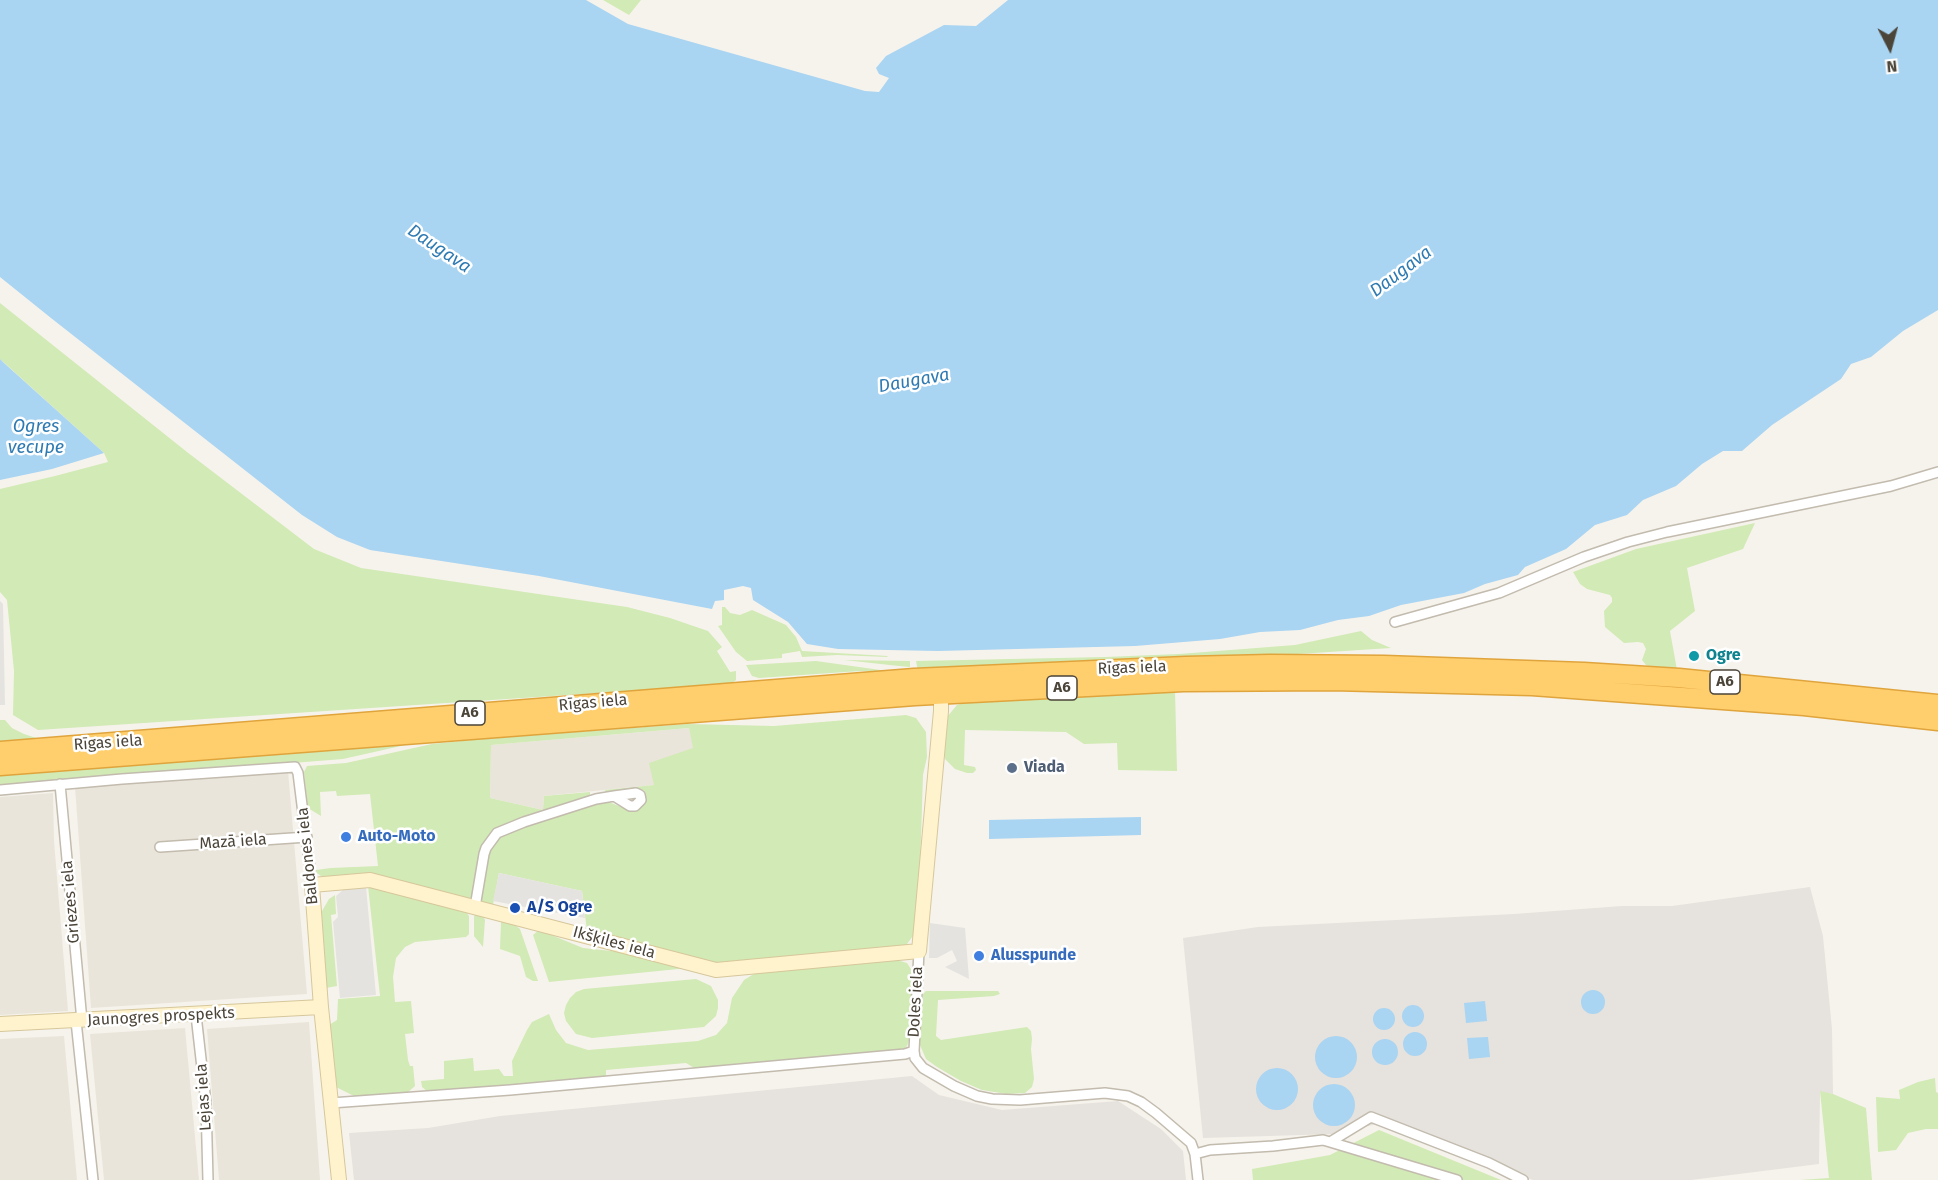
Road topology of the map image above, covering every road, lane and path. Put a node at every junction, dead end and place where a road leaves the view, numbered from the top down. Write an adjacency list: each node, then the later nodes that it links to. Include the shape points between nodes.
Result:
1 (1938, 472): 2 (street, via 1891,486 1638,540 1584,557 1499,593)
2 (1395, 622)
3 (1185, 674): 4 (highway, Rīgas iela / A6); 5 (highway, A6, via 1350,665 1563,670); 6 (highway, A6, via 1532,686 1804,706)
4 (941, 686): 7 (highway, Rīgas iela / A6); 8 (highway, Rīgas iela / A6); 16 (street, Doles iela)
5 (1938, 704)
6 (1938, 721)
7 (0, 751)
8 (0, 766)
9 (60, 784): 10 (street); 12 (street, Baldones iela, via 295,767); 19 (street, Griezes iela)
10 (0, 790)
11 (614, 796): 15 (street, via 581,803 497,833 484,854)
12 (307, 837): 13 (street, Mazā iela); 14 (street, Baldones iela)
13 (160, 847)
14 (312, 885): 15 (street, Ikšķiles iela, via 370,880); 17 (street, Baldones iela)
15 (475, 907): 16 (street, Ikšķiles iela, via 716,970)
16 (919, 951): 21 (street, Doles iela)
17 (321, 1007): 18 (street, Jaunogres prospekts); 22 (street, Baldones iela)
18 (196, 1015): 19 (street, Jaunogres prospekts); 26 (street, Lejas iela, via 206,1103)
19 (79, 1021): 20 (street, Jaunogres prospekts); 25 (street, Griezes iela)
20 (0, 1024)
21 (914, 1051): 22 (street); 24 (street, Doles iela, via 923,1068 977,1096 1020,1100 1105,1093 1128,1096 1142,1102 1191,1143)
22 (330, 1103): 27 (street, Baldones iela)
23 (1330, 1142): 24 (street); 29 (street); 30 (street, via 1371,1117 1489,1162)
24 (1195, 1154): 28 (street)
25 (93, 1180)
26 (208, 1180)
27 (339, 1180)
28 (1198, 1180)
29 (1457, 1180)
30 (1524, 1180)

